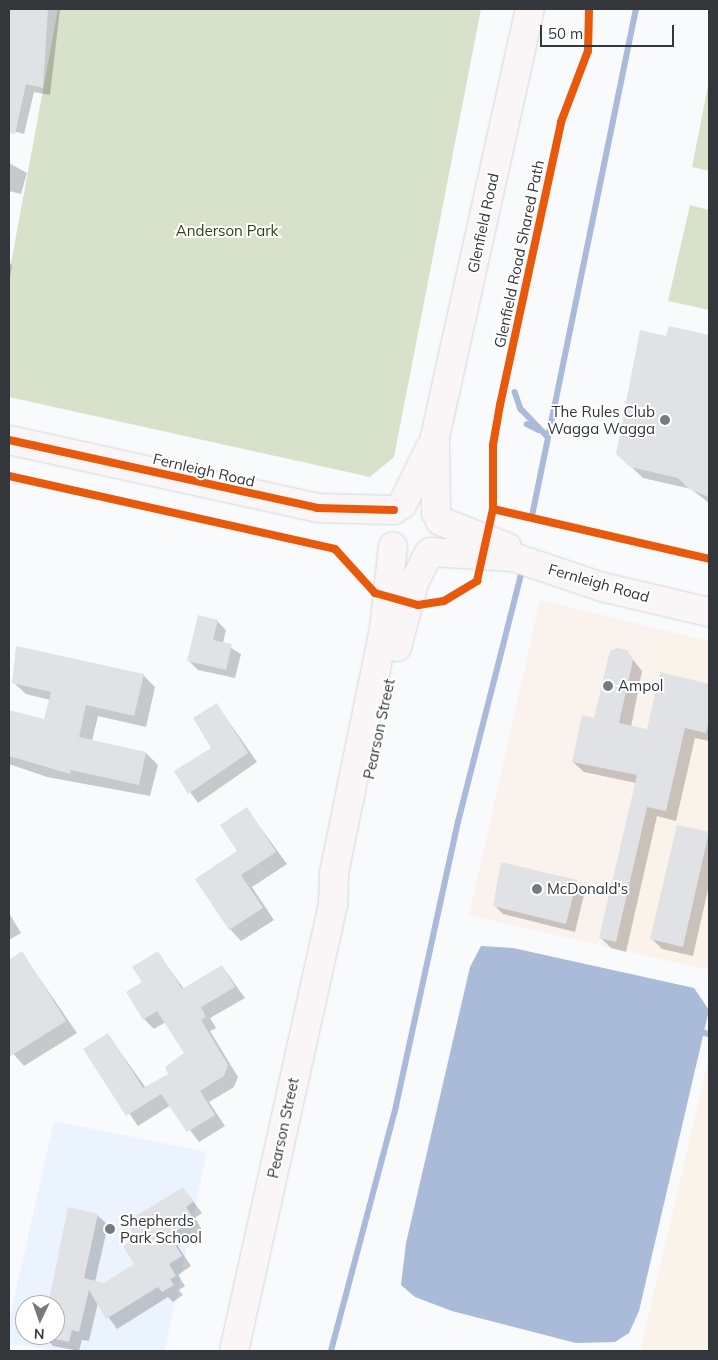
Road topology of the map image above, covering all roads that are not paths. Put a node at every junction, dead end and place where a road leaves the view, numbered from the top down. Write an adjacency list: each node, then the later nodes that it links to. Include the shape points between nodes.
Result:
1 (530, 9): 2 (main road, Glenfield Road)
2 (435, 437): 5 (main road, Glenfield Road); 6 (main road, Glenfield Road)
3 (9, 440): 4 (main road, Fernleigh Road)
4 (317, 508): 5 (main road, Fernleigh Road); 7 (main road, Fernleigh Road)
5 (398, 508): 6 (main road, via 420,503); 7 (main road)
6 (438, 517): 8 (main road, via 440,540); 9 (main road, Fernleigh Road, via 496,544)
7 (390, 542): 8 (main road, via 409,556); 11 (main road, Pearson Street, via 384,629 334,873)
8 (429, 553): 10 (main road, Fernleigh Road, via 513,557 602,587); 11 (main road, Pearson Street, via 406,609 346,875)
9 (709, 592)
10 (709, 612)
11 (332, 905): 12 (main road, Pearson Street)
12 (234, 1351)

